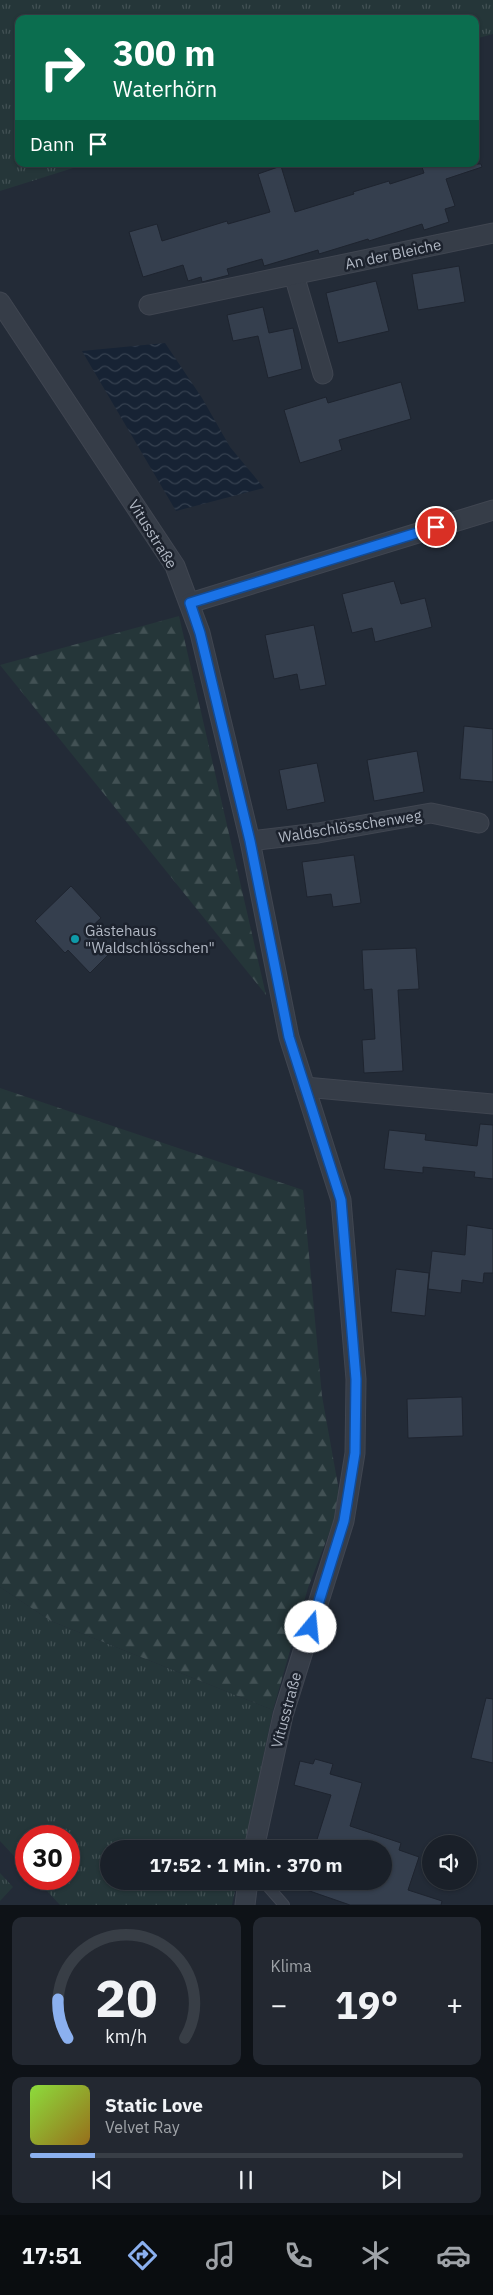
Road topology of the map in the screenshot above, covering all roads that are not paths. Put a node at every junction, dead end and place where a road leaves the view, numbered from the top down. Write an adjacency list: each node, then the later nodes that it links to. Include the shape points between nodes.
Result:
1 (493, 233): 2 (street, An der Bleiche)
2 (294, 275): 4 (street, An der Bleiche); 5 (street)
3 (0, 302): 7 (street, Vitusstraße, via 175,566)
4 (149, 306)
5 (324, 374)
6 (493, 510): 7 (street)
7 (190, 603): 9 (street, Vitusstraße)
8 (479, 823): 9 (street, Waldschlösschenweg, via 431,814)
9 (250, 841): 10 (street, Vitusstraße, via 289,1037)
10 (305, 1087): 11 (street); 12 (street, Vitusstraße, via 341,1200 356,1379 355,1453 344,1521 283,1715)
11 (493, 1104)
12 (256, 1840)
13 (247, 1890): 15 (street)
14 (271, 1890): 16 (lane)
15 (245, 1905)
16 (284, 1905)

